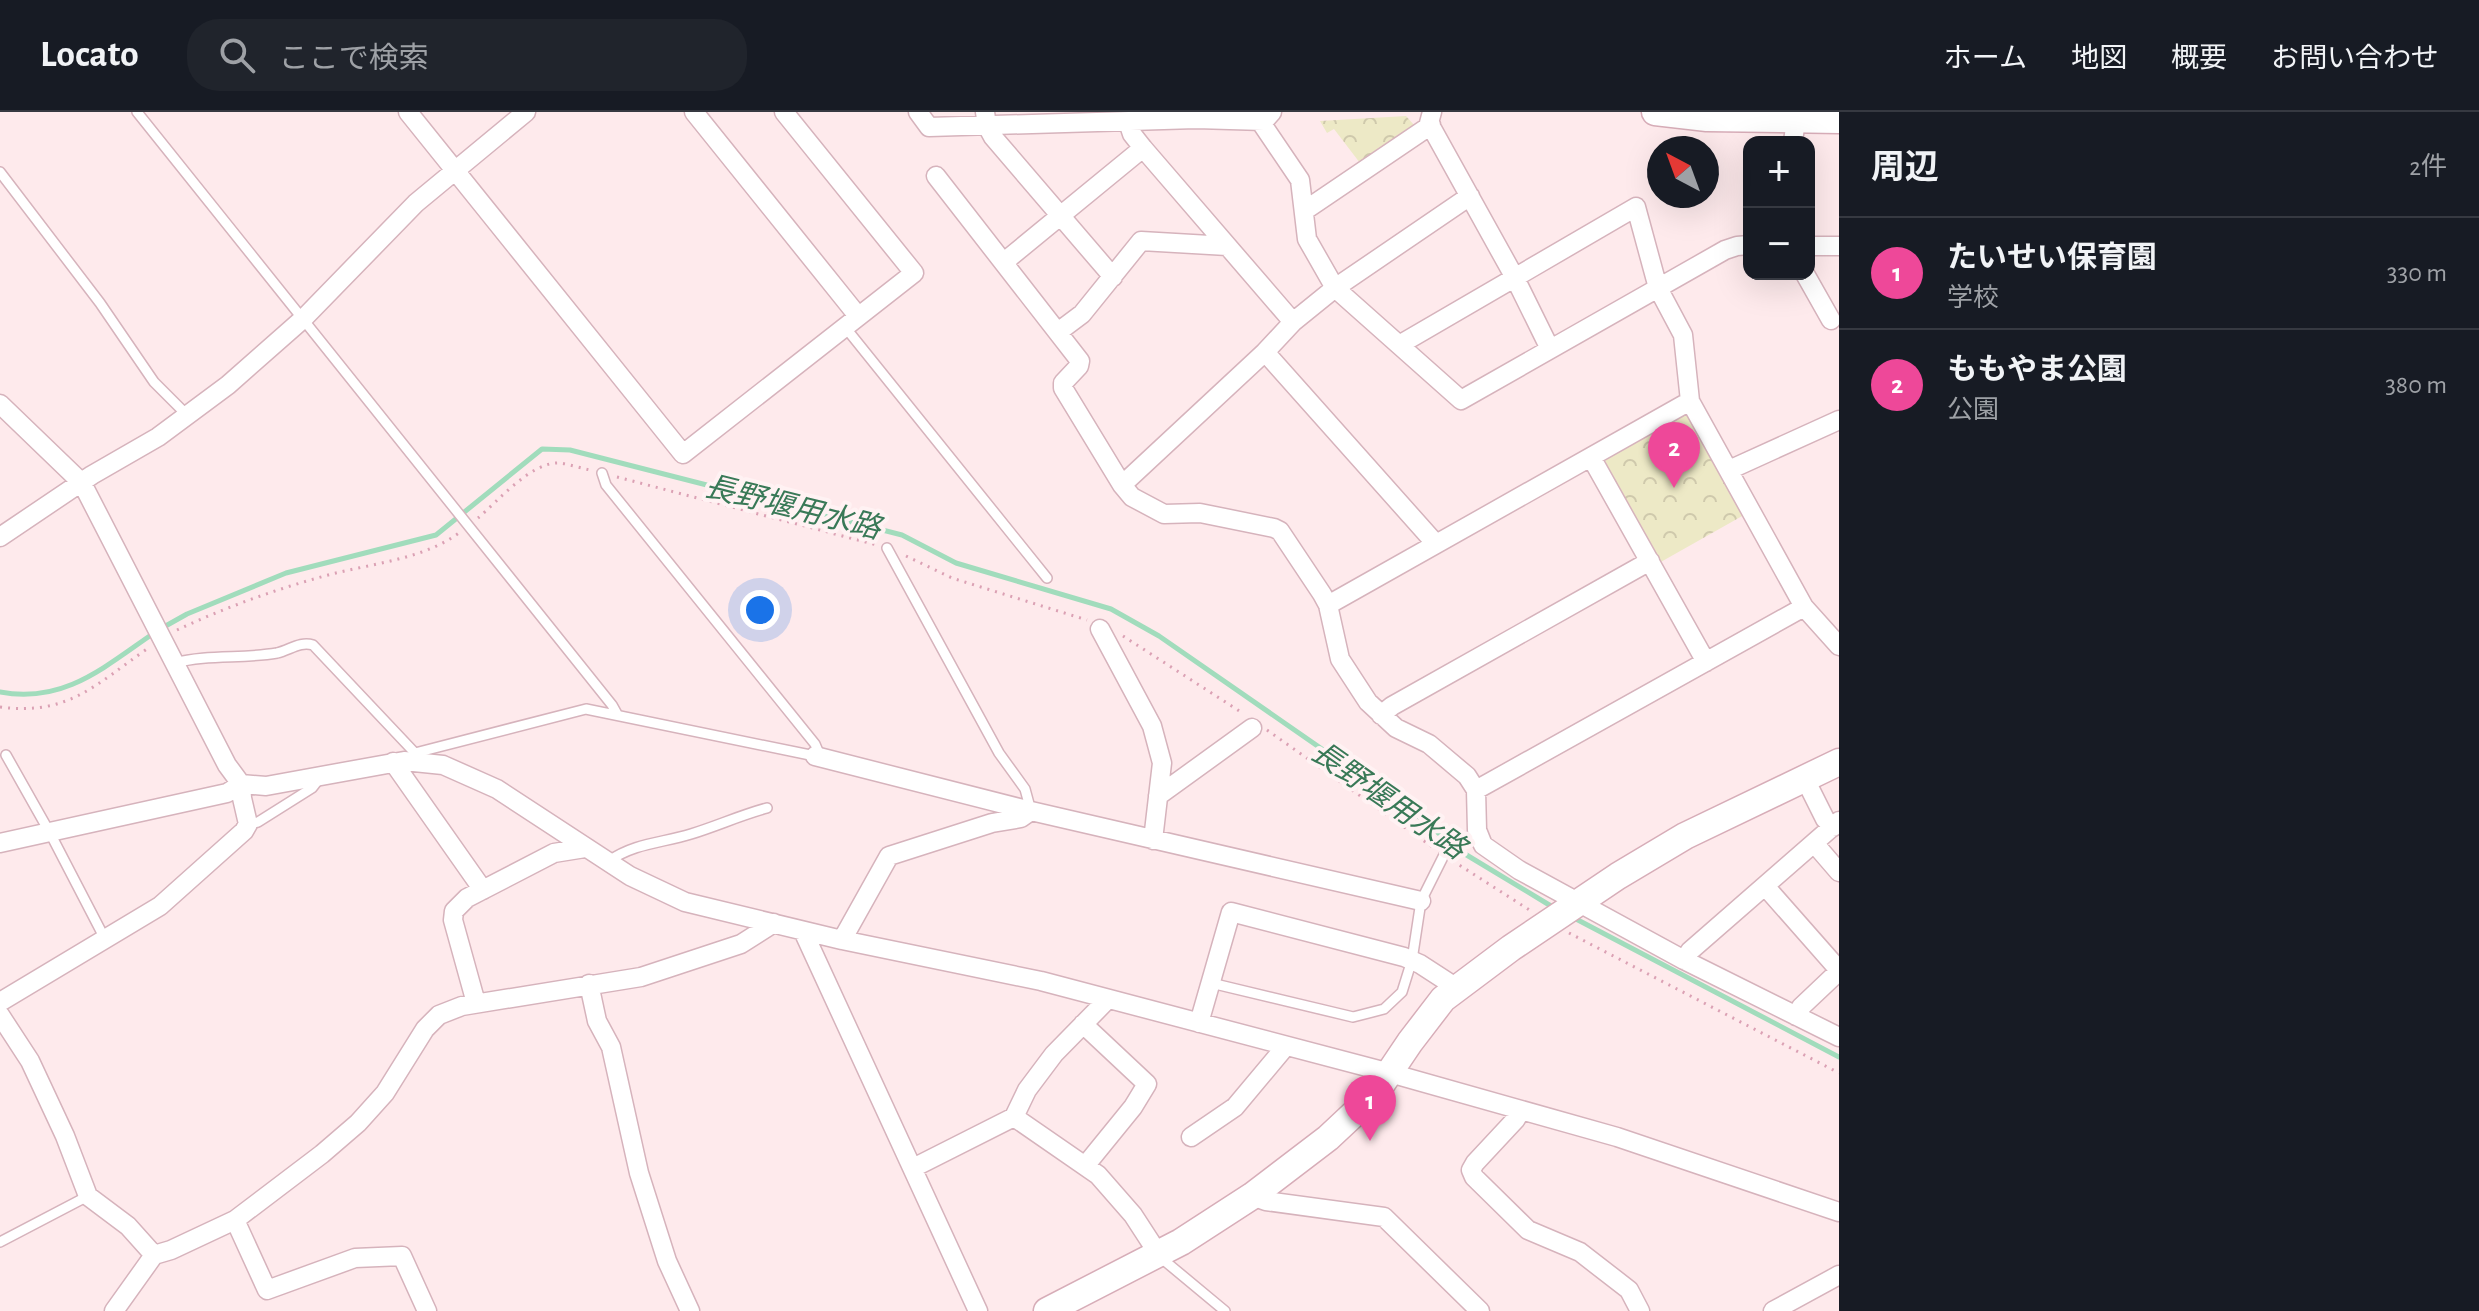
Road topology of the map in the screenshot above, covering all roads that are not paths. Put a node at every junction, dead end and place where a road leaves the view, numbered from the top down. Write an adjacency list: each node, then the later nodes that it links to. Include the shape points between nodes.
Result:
1 (137, 112): 34 (lane)
2 (408, 112): 18 (street)
3 (526, 112): 18 (street)
4 (694, 112): 36 (street)
5 (784, 112): 36 (street, via 914,273)
6 (918, 112): 12 (street, via 929,127)
7 (1655, 112): 8 (street)
8 (1707, 115): 16 (street)
9 (1196, 116): 10 (street); 15 (street)
10 (1266, 116): 22 (street, via 1300,180)
11 (1108, 117): 12 (street); 15 (street)
12 (986, 119): 23 (street, via 993,137)
13 (1432, 119): 21 (street); 22 (street)
14 (1839, 120): 16 (street)
15 (1128, 122): 17 (street)
16 (1795, 125)
17 (1143, 148): 23 (street); 24 (street)
18 (455, 170): 34 (street); 36 (street, via 683,454)
19 (0, 172): 44 (lane, via 154,382)
20 (936, 176): 28 (street)
21 (1470, 196): 30 (street); 32 (street)
22 (1304, 211): 32 (street, via 1307,239)
23 (1061, 216): 28 (street); 29 (street)
24 (1227, 246): 29 (street, via 1141,241); 37 (street)
25 (1743, 246): 33 (street, via 1725,250)
26 (1815, 246): 27 (street)
27 (1839, 246)
28 (1004, 262): 38 (street)
29 (1113, 277): 38 (street, via 1082,314)
30 (1515, 278): 33 (street, via 1636,207); 39 (street); 40 (street)
31 (1808, 280): 35 (street)
32 (1335, 288): 37 (street); 39 (street)
33 (1658, 288): 40 (street); 42 (street, via 1683,335)
34 (304, 318): 44 (street); 62 (lane)
35 (1831, 320)
36 (852, 322): 55 (lane)
37 (1293, 322): 41 (street)
38 (1058, 332): 50 (street, via 1080,361 1063,388)
39 (1399, 345): 40 (street, via 1461,400)
40 (1550, 349)
41 (1265, 352): 50 (street); 52 (street)
42 (1690, 401): 46 (street); 47 (street)
43 (0, 404): 49 (street)
44 (189, 416): 49 (street)
45 (1839, 420): 47 (street)
46 (1591, 457): 52 (street); 54 (street)
47 (1729, 470): 57 (street)
48 (602, 473): 67 (lane, via 606,485 815,744)
49 (82, 483): 51 (street); 61 (street)
50 (1122, 485): 56 (street, via 1132,497 1164,514 1200,513 1280,531)
51 (0, 537)
52 (1436, 544): 56 (street)
53 (887, 548): 76 (lane, via 999,753 1025,789)
54 (1650, 561): 60 (street); 63 (street)
55 (1047, 578)
56 (1328, 605): 63 (street, via 1345,671)
57 (1804, 607): 59 (street); 60 (street)
58 (1101, 627): 74 (street, via 1152,726 1162,763)
59 (1839, 646)
60 (1706, 662): 73 (street)
61 (174, 663): 66 (lane, via 277,653 306,642); 72 (street)
62 (617, 714): 66 (lane, via 573,711); 67 (lane)
63 (1381, 715): 73 (street, via 1429,744)
64 (1256, 726): 74 (street)
65 (6, 755): 79 (lane)
66 (415, 757): 68 (street); 83 (street, via 497,789)
67 (818, 757): 76 (street)
68 (393, 762): 70 (street); 88 (street)
69 (1839, 762): 71 (street)
70 (321, 776): 72 (street, via 266,786); 77 (lane, via 312,788)
71 (1805, 779): 78 (street, via 1825,819); 90 (street, via 1685,836)
72 (241, 784): 77 (street); 79 (street, via 227,793)
73 (1476, 790): 90 (street, via 1477,830 1483,845)
74 (1158, 796): 80 (street)
75 (767, 808): 85 (lane, via 638,845)
76 (1031, 811): 80 (street); 94 (street, via 889,856)
77 (248, 824): 93 (street, via 160,906)
78 (1836, 824): 82 (street)
79 (50, 833): 81 (street); 93 (lane)
80 (1153, 840): 89 (street)
81 (0, 843)
82 (1814, 843): 86 (street); 87 (street)
83 (585, 848): 85 (street); 88 (street, via 554,853)
84 (1444, 855): 89 (lane)
85 (608, 861): 91 (street, via 685,902)
86 (1839, 872)
87 (1765, 886): 96 (street); 97 (street)
88 (483, 890): 103 (street, via 454,911 453,920)
89 (1421, 901): 95 (lane)
90 (1577, 903): 96 (street); 100 (street)
91 (774, 923): 92 (street); 99 (street, via 727,949 641,977)
92 (803, 931): 94 (street); 115 (street)
93 (105, 939): 102 (street)
94 (842, 940): 101 (street)
95 (1412, 960): 98 (lane, via 1402,992 1392,1002 1353,1017); 98 (street, via 1231,912); 100 (street)
96 (1684, 960): 105 (street)
97 (1839, 971): 105 (street)
98 (1211, 983): 106 (street)
99 (589, 984): 103 (street); 126 (street, via 597,1021 611,1047 639,1173 667,1261)
100 (1457, 988): 110 (street, via 1435,1007)
101 (1108, 999): 106 (street); 107 (street)
102 (0, 1002)
103 (476, 1003): 119 (street, via 439,1015 358,1123)
104 (0, 1015): 116 (street, via 30,1061)
105 (1796, 1016): 108 (street)
106 (1199, 1023): 109 (street)
107 (1083, 1024): 112 (street, via 1027,1090); 114 (street, via 1147,1084)
108 (1839, 1037)
109 (1286, 1046): 110 (street); 113 (street, via 1235,1107)
110 (1390, 1073): 111 (street); 117 (street, via 1354,1116)
111 (1521, 1110): 118 (street); 131 (street, via 1475,1163 1474,1177 1528,1230 1580,1252 1629,1290)
112 (1014, 1117): 114 (street); 115 (street)
113 (1191, 1137)
114 (1085, 1166): 122 (street, via 1120,1198)
115 (913, 1168): 127 (street)
116 (88, 1196): 120 (lane); 121 (street, via 128,1226)
117 (1252, 1196): 122 (street); 130 (street, via 1384,1217)
118 (1839, 1212)
119 (235, 1220): 121 (street); 125 (street, via 267,1290 355,1258 402,1256)
120 (0, 1242)
121 (154, 1255): 124 (street)
122 (1159, 1255): 128 (street); 129 (lane)
123 (1839, 1275): 132 (street)
124 (114, 1311)
125 (427, 1311)
126 (690, 1311)
127 (978, 1311)
128 (1047, 1311)
129 (1225, 1311)
130 (1480, 1311)
131 (1640, 1311)
132 (1773, 1311)

